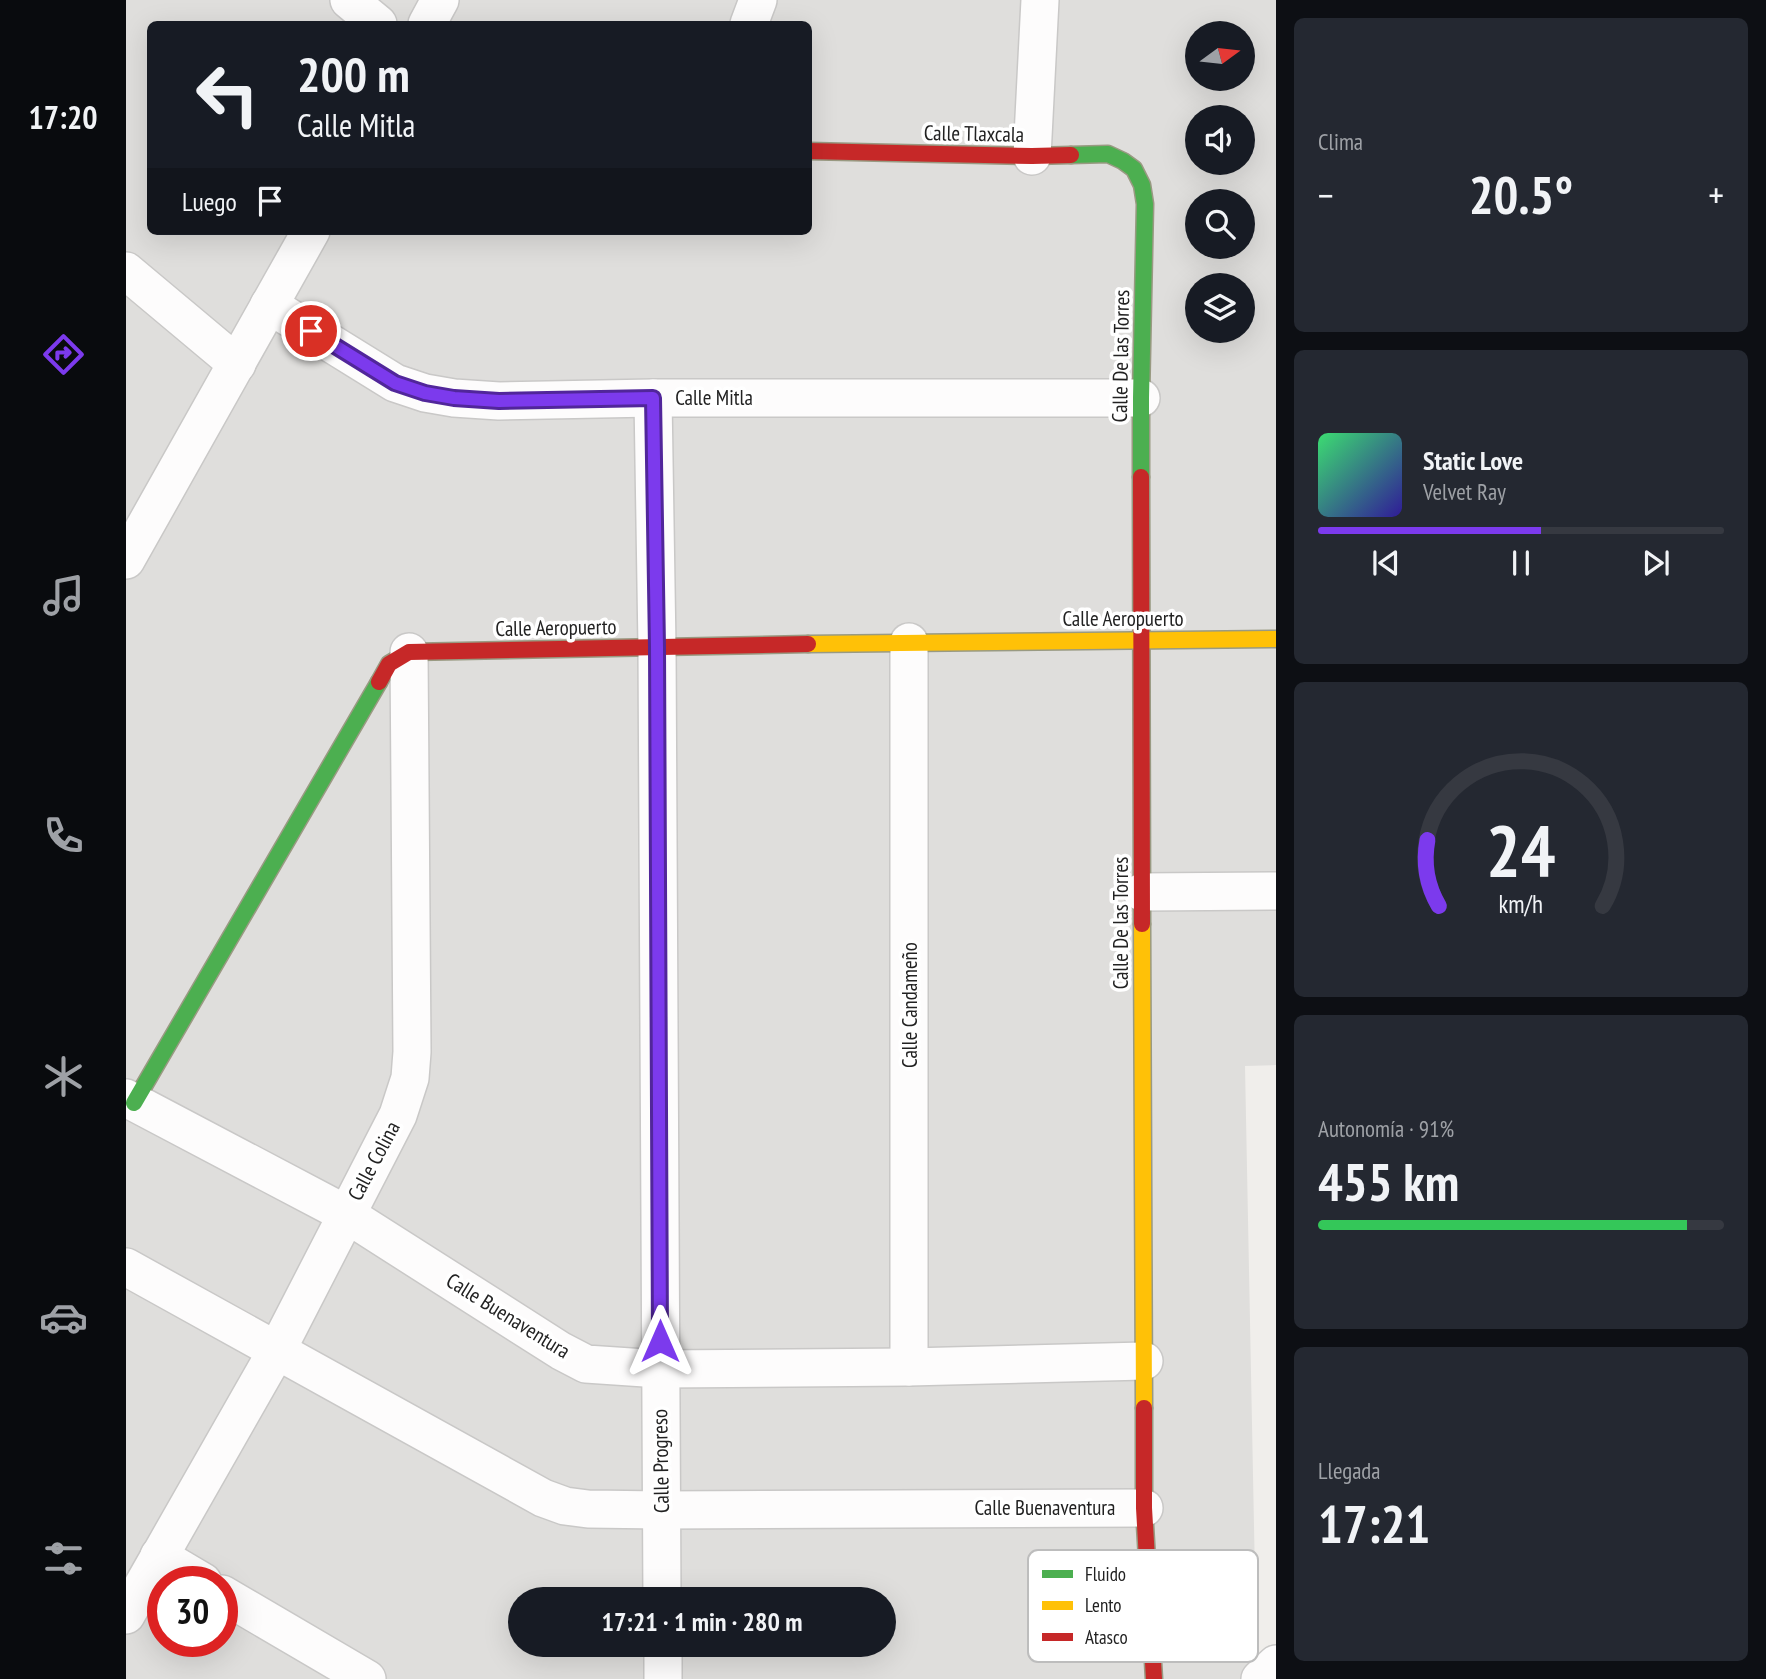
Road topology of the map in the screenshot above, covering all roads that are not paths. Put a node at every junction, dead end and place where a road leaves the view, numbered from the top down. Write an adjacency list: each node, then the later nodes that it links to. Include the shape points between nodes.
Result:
1 (349, 0): 5 (street)
2 (440, 0): 6 (street)
3 (758, 0): 7 (street)
4 (1041, 0): 9 (street)
5 (374, 21)
6 (429, 21)
7 (750, 21)
8 (812, 151): 9 (street, Calle Tlaxcala)
9 (1031, 156): 10 (street, Calle Tlaxcala, via 1108,155)
10 (1135, 169): 16 (street, Calle De las Torres, via 1145,204)
11 (309, 235): 13 (street)
12 (126, 271): 14 (street)
13 (269, 305): 14 (street); 15 (street, Calle Mitla, via 395,383 425,393 499,401)
14 (237, 364): 17 (street)
15 (653, 398): 16 (street, Calle Mitla); 21 (street, Calle Progreso)
16 (1141, 398): 18 (street, Calle De las Torres)
17 (126, 560)
18 (1142, 639): 19 (street, Calle Aeropuerto); 20 (street, Calle Aeropuerto); 24 (street, Calle De las Torres)
19 (1276, 639)
20 (909, 642): 21 (street, Calle Aeropuerto); 30 (street, Calle Candameño)
21 (657, 647): 22 (street, Calle Aeropuerto); 31 (street, Calle Progreso)
22 (409, 652): 25 (street, via 389,664); 26 (street, Calle Colina, via 410,1077 398,1115)
23 (1276, 891): 24 (street)
24 (1142, 892): 29 (street, Calle De las Torres)
25 (130, 1100): 26 (street, Calle Buenaventura)
26 (346, 1214): 28 (street, Calle Colina); 31 (street, Calle Buenaventura, via 586,1364)
27 (126, 1267): 28 (street, Calle Buenaventura)
28 (277, 1350): 33 (street, Calle Buenaventura, via 543,1498 588,1509); 35 (street, Calle Colina)
29 (1144, 1361): 30 (street, Calle Buenaventura); 32 (street, Calle De las Torres)
30 (909, 1367): 31 (street, Calle Buenaventura)
31 (660, 1369): 33 (street, Calle Progreso)
32 (1144, 1508): 33 (street, Calle Buenaventura); 34 (street, Calle De las Torres)
33 (662, 1510): 37 (street, Calle Progreso)
34 (1148, 1550)
35 (159, 1556): 36 (street); 39 (street, Calle Colina)
36 (176, 1566)
37 (662, 1587)
38 (238, 1603): 42 (street)
39 (126, 1615)
40 (663, 1657): 43 (street)
41 (1276, 1664): 44 (street)
42 (367, 1679)
43 (663, 1679)
44 (1260, 1679)

